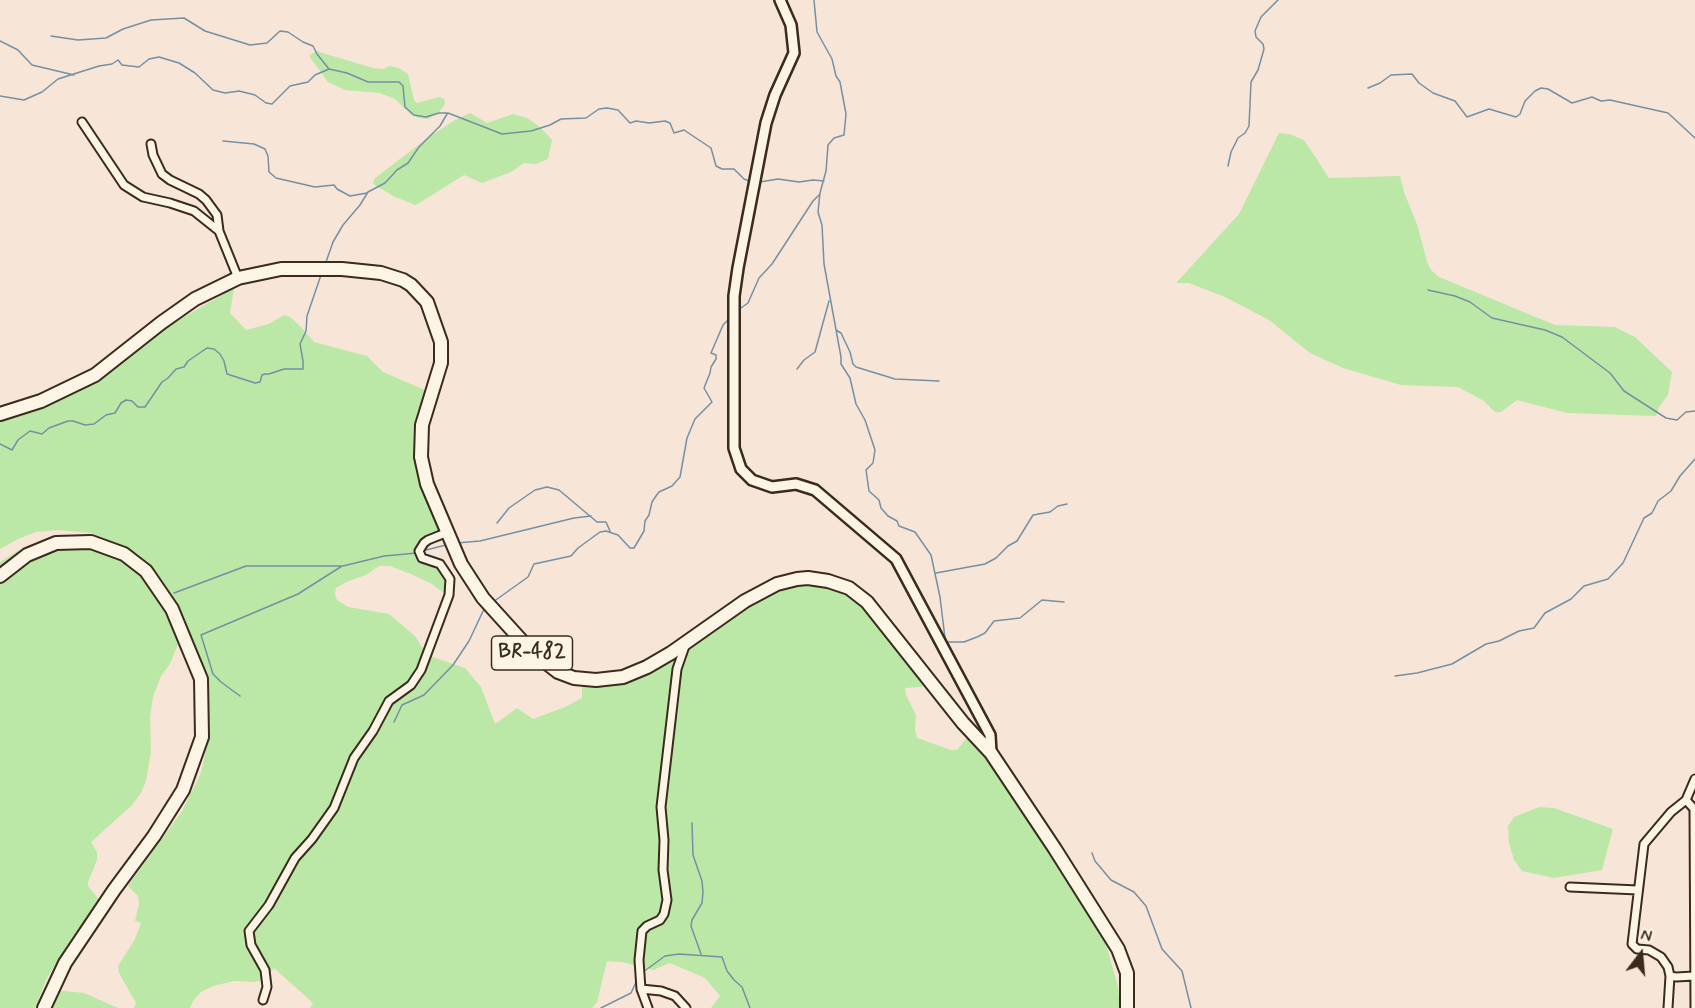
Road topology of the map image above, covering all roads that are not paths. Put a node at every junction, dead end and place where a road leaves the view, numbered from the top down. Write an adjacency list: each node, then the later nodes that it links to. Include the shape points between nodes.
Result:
1 (780, 0): 10 (street, via 791,25 794,53 766,123 738,268 734,296 734,448 741,470 752,480 772,487 796,484 815,490 896,559 990,735)
2 (82, 122): 4 (street, via 124,185 143,197 194,211)
3 (151, 144): 4 (street, via 162,174 206,200 217,215)
4 (219, 231): 5 (street)
5 (238, 278): 6 (highway, BR-482, via 195,299 161,322 95,375 40,401); 7 (highway, BR-482, via 281,269 369,271 403,280 427,302 438,328 442,352 424,414 422,457 428,484)
6 (0, 414)
7 (448, 532): 9 (highway, BR-482, via 483,598 531,651 558,672 596,680 623,677); 18 (street, via 428,540 419,551 422,558 440,564 450,579 449,595 421,670 411,685 389,701 354,758 334,808 295,858 269,905 249,931 251,945 265,970 267,987)
8 (0, 576): 19 (highway, via 27,555 57,543 91,542 114,549 146,571 172,609 201,679 202,737 183,790 64,963)
9 (685, 643): 10 (highway, BR-482, via 744,601 777,584 819,579 849,588 867,602); 17 (street, via 676,669 661,807 667,900 660,920 642,931)
10 (991, 753): 22 (highway, BR-482, via 1118,949 1126,973)
11 (1695, 779): 12 (street)
12 (1686, 800): 14 (street, via 1644,844); 16 (street, via 1694,809)
13 (1570, 887): 14 (street)
14 (1638, 890): 15 (street, via 1634,948 1661,957)
15 (1670, 976): 16 (street); 23 (street)
16 (1694, 976): 24 (street)
17 (641, 989): 20 (street); 21 (street, via 675,996)
18 (263, 999)
19 (44, 1008)
20 (648, 1008)
21 (686, 1008)
22 (1127, 1008)
23 (1668, 1008)
24 (1695, 1008)

